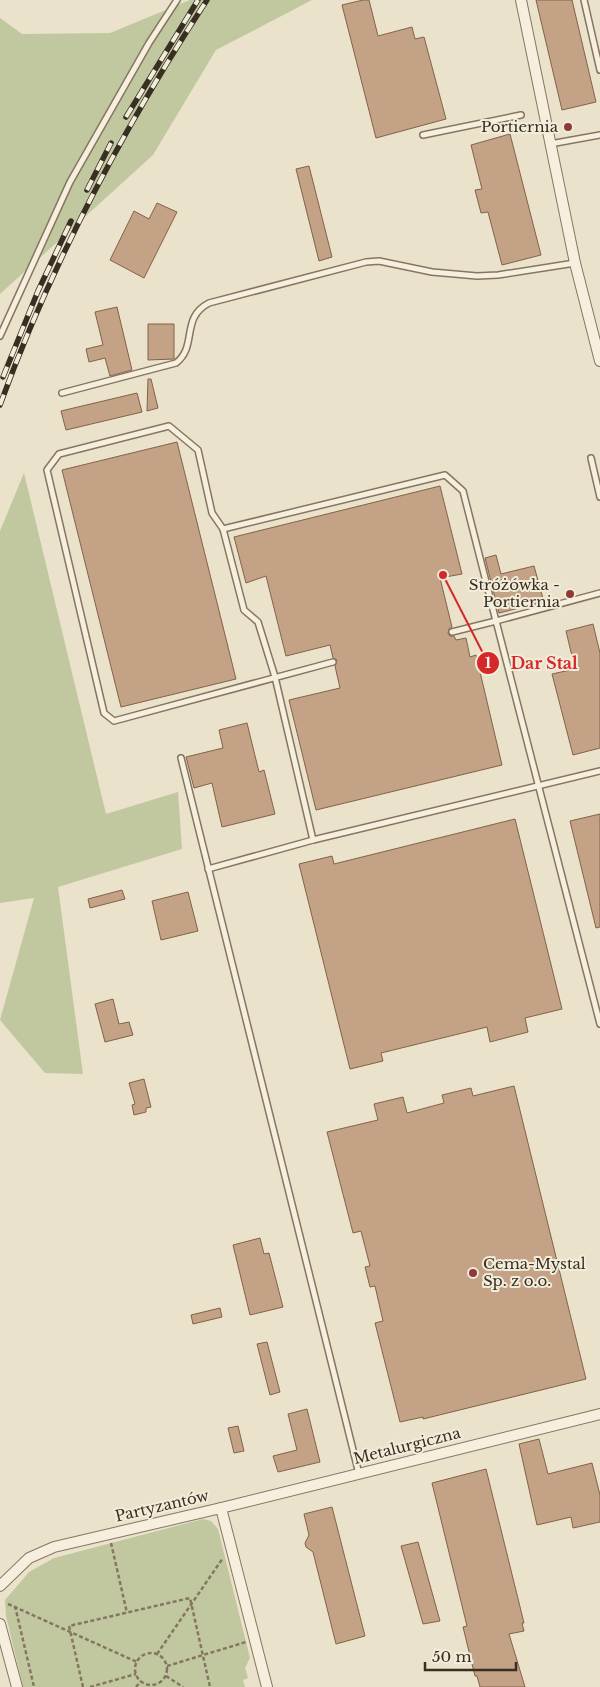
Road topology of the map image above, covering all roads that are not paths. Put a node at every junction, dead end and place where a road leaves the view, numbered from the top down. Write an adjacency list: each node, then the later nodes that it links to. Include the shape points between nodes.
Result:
1 (177, 0): 10 (lane, via 70,182)
2 (521, 0): 8 (street)
3 (584, 0): 4 (lane)
4 (600, 70)
5 (521, 115): 6 (lane)
6 (423, 135)
7 (600, 135): 8 (lane)
8 (550, 144): 9 (street)
9 (576, 263): 11 (street); 12 (lane, via 477,276 432,272 379,261 348,266 209,302 200,307 193,317 186,352 176,363)
10 (0, 336)
11 (600, 361)
12 (62, 393)
13 (591, 458): 14 (lane)
14 (600, 497)
15 (223, 529): 17 (lane, via 445,475 463,491); 20 (lane, via 244,610 258,622); 20 (lane, via 212,513 198,450 169,426 59,454 47,470 104,713 114,721)
16 (600, 593): 17 (lane)
17 (496, 621): 18 (lane); 23 (lane)
18 (452, 632)
19 (333, 662): 20 (lane)
20 (275, 676): 24 (lane)
21 (181, 758): 25 (lane)
22 (600, 770): 23 (lane)
23 (539, 786): 24 (lane); 26 (lane)
24 (313, 840): 25 (lane)
25 (208, 869): 28 (lane)
26 (600, 1024)
27 (600, 1414): 28 (street, Metalurgiczna)
28 (359, 1474): 29 (street, Metalurgiczna)
29 (221, 1508): 30 (street, Partyzantów, via 54,1547 29,1558); 33 (street, Partyzantów)
30 (0, 1586)
31 (0, 1624): 32 (street)
32 (17, 1687)
33 (267, 1687)

